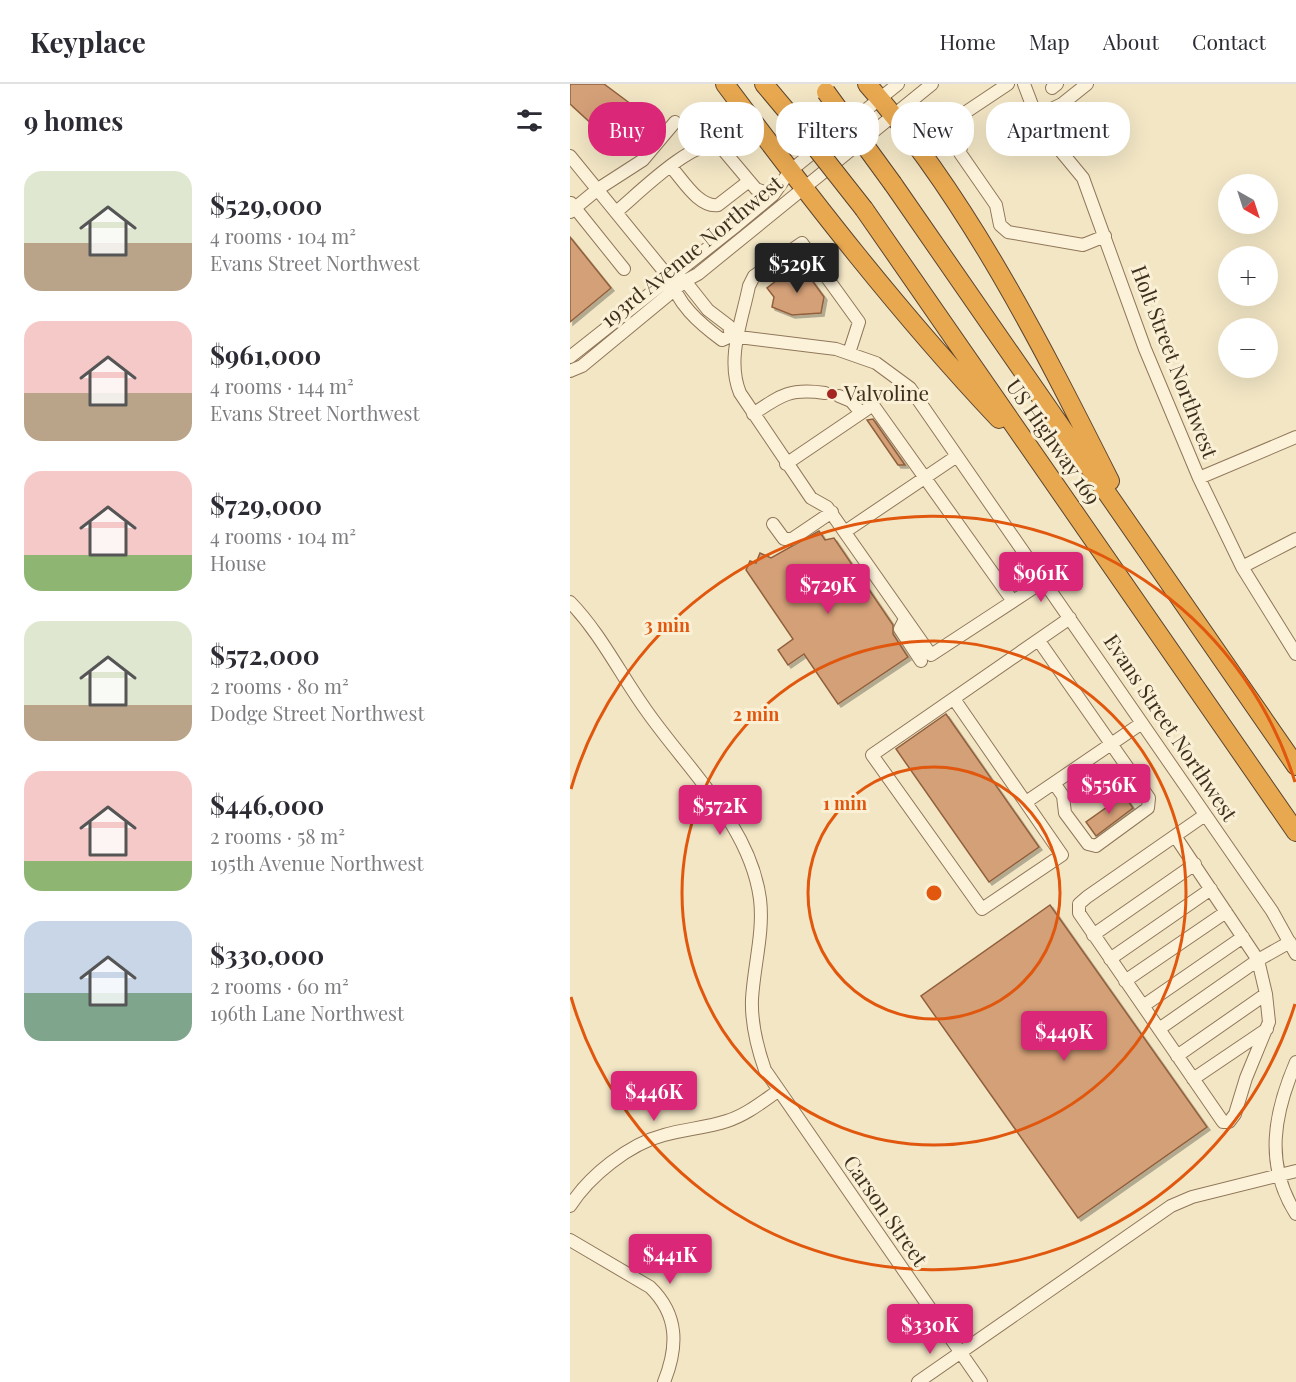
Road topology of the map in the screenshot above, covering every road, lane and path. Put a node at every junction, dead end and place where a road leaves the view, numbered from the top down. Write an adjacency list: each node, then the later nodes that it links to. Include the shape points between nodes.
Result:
1 (725, 84): 21 (highway)
2 (764, 84): 43 (highway, US Highway 169, bridge, via 864,209)
3 (867, 84): 10 (highway)
4 (898, 84): 10 (street, 193rd Avenue Northwest)
5 (932, 84): 11 (street, 193rd Avenue Northwest)
6 (1008, 84): 28 (street, via 966,112 960,153 996,205 1000,225 1008,232 1083,244)
7 (1024, 84): 12 (street, Holt Street Northwest)
8 (1087, 84): 13 (street)
9 (823, 88): 50 (highway, US Highway 169, bridge)
10 (880, 98): 14 (highway); 21 (street, 193rd Avenue Northwest)
11 (909, 102)
12 (1030, 102)
13 (1066, 102)
14 (891, 112)
15 (891, 117): 23 (street, 193rd Avenue Northwest)
16 (675, 122): 24 (street, via 644,160)
17 (570, 156): 24 (street)
18 (922, 156): 50 (highway, via 991,260 1055,372)
19 (1066, 156): 28 (street, Holt Street Northwest, via 1083,178)
20 (671, 167): 22 (street, via 691,150 718,145); 22 (street, via 701,200 712,206); 27 (street)
21 (790, 171): 23 (highway); 25 (street, 193rd Avenue Northwest)
22 (749, 181): 25 (street, via 756,189)
23 (802, 188): 31 (street, 193rd Avenue Northwest); 43 (highway, via 950,367)
24 (598, 189): 26 (street); 27 (street)
25 (773, 195): 30 (street, 193rd Avenue Northwest)
26 (572, 208): 29 (street)
27 (616, 212): 30 (street)
28 (1105, 236): 46 (street, Holt Street Northwest, via 1145,350)
29 (624, 269)
30 (670, 276): 31 (street); 32 (street); 35 (street, 193rd Avenue Northwest)
31 (685, 281): 32 (street, 193rd Avenue Northwest); 33 (street)
32 (673, 291): 33 (street, Evans Street Northwest, via 709,331 722,340); 36 (street, 193rd Avenue Northwest, via 582,366)
33 (735, 337): 34 (street, Evans Street Northwest, via 822,346); 34 (street, via 751,280 802,243 859,322); 40 (street, via 734,376)
34 (849, 353): 42 (street, Evans Street Northwest, via 876,363 910,388)
35 (570, 357)
36 (570, 371)
37 (825, 393): 40 (street, via 795,391)
38 (839, 396): 39 (street, via 851,401)
39 (861, 413): 44 (street); 45 (street, via 873,405)
40 (753, 414): 44 (street)
41 (1296, 437): 46 (street)
42 (957, 456): 45 (street); 53 (street, Evans Street Northwest)
43 (1041, 463): 68 (highway, US Highway 169)
44 (786, 464): 47 (street, via 812,498)
45 (926, 477): 49 (street); 54 (street)
46 (1199, 478): 52 (street, Holt Street Northwest)
47 (832, 512): 48 (street, via 792,539 784,539); 49 (street)
48 (772, 524)
49 (846, 531): 57 (street)
50 (1139, 539): 64 (highway, US Highway 169)
51 (1296, 539): 52 (street)
52 (1242, 567): 59 (street, Holt Street Northwest)
53 (1044, 581): 54 (street); 56 (street, Evans Street Northwest)
54 (1012, 600): 57 (street, via 931,655)
55 (570, 602): 87 (street, Carson Street, via 596,633 644,709 750,855 758,885 761,926 752,1019 765,1070)
56 (1070, 618): 58 (street); 62 (street, Evans Street Northwest)
57 (905, 619): 60 (street, via 900,629)
58 (1039, 641): 61 (street); 63 (street)
59 (1296, 654)
60 (921, 661)
61 (954, 699): 66 (street); 66 (street, via 872,755 982,909 1062,855)
62 (1142, 723): 63 (street); 67 (street, Evans Street Northwest)
63 (1111, 745): 65 (street); 65 (street, via 1149,798 1148,808 1096,846 1088,844 1065,813 1063,796)
64 (1296, 766)
65 (1054, 783): 66 (street)
66 (1026, 802)
67 (1205, 815): 69 (street); 75 (street, Evans Street Northwest)
68 (1296, 832)
69 (1176, 836): 70 (street); 73 (street, via 1079,904 1079,913)
70 (1195, 864): 71 (street); 73 (street)
71 (1211, 889): 72 (street); 77 (street)
72 (1226, 912): 74 (street); 79 (street)
73 (1093, 935): 77 (street)
74 (1243, 937): 78 (street); 81 (street)
75 (1290, 942): 76 (street, Evans Street Northwest); 78 (street)
76 (1296, 954)
77 (1110, 959): 79 (street)
78 (1258, 960): 80 (street); 82 (street)
79 (1125, 981): 81 (street)
80 (1266, 994): 83 (street); 84 (street)
81 (1143, 1006): 82 (street)
82 (1159, 1029): 84 (street)
83 (1267, 1029): 86 (street); 86 (street, via 1229,1122 1223,1122)
84 (1177, 1056): 86 (street)
85 (1296, 1062): 89 (street, via 1276,1119 1274,1147)
86 (1193, 1079)
87 (778, 1091): 90 (street, via 750,1111 726,1121 661,1135 636,1145 609,1164); 93 (street, Carson Street)
88 (1296, 1171): 89 (street)
89 (1279, 1176): 91 (street); 93 (street, via 1192,1197 1172,1206)
90 (570, 1206)
91 (1296, 1214)
92 (570, 1240): 94 (street, via 660,1296 674,1327 675,1341)
93 (959, 1353): 95 (street); 96 (street, Carson Street)
94 (664, 1382)
95 (918, 1382)
96 (981, 1382)

